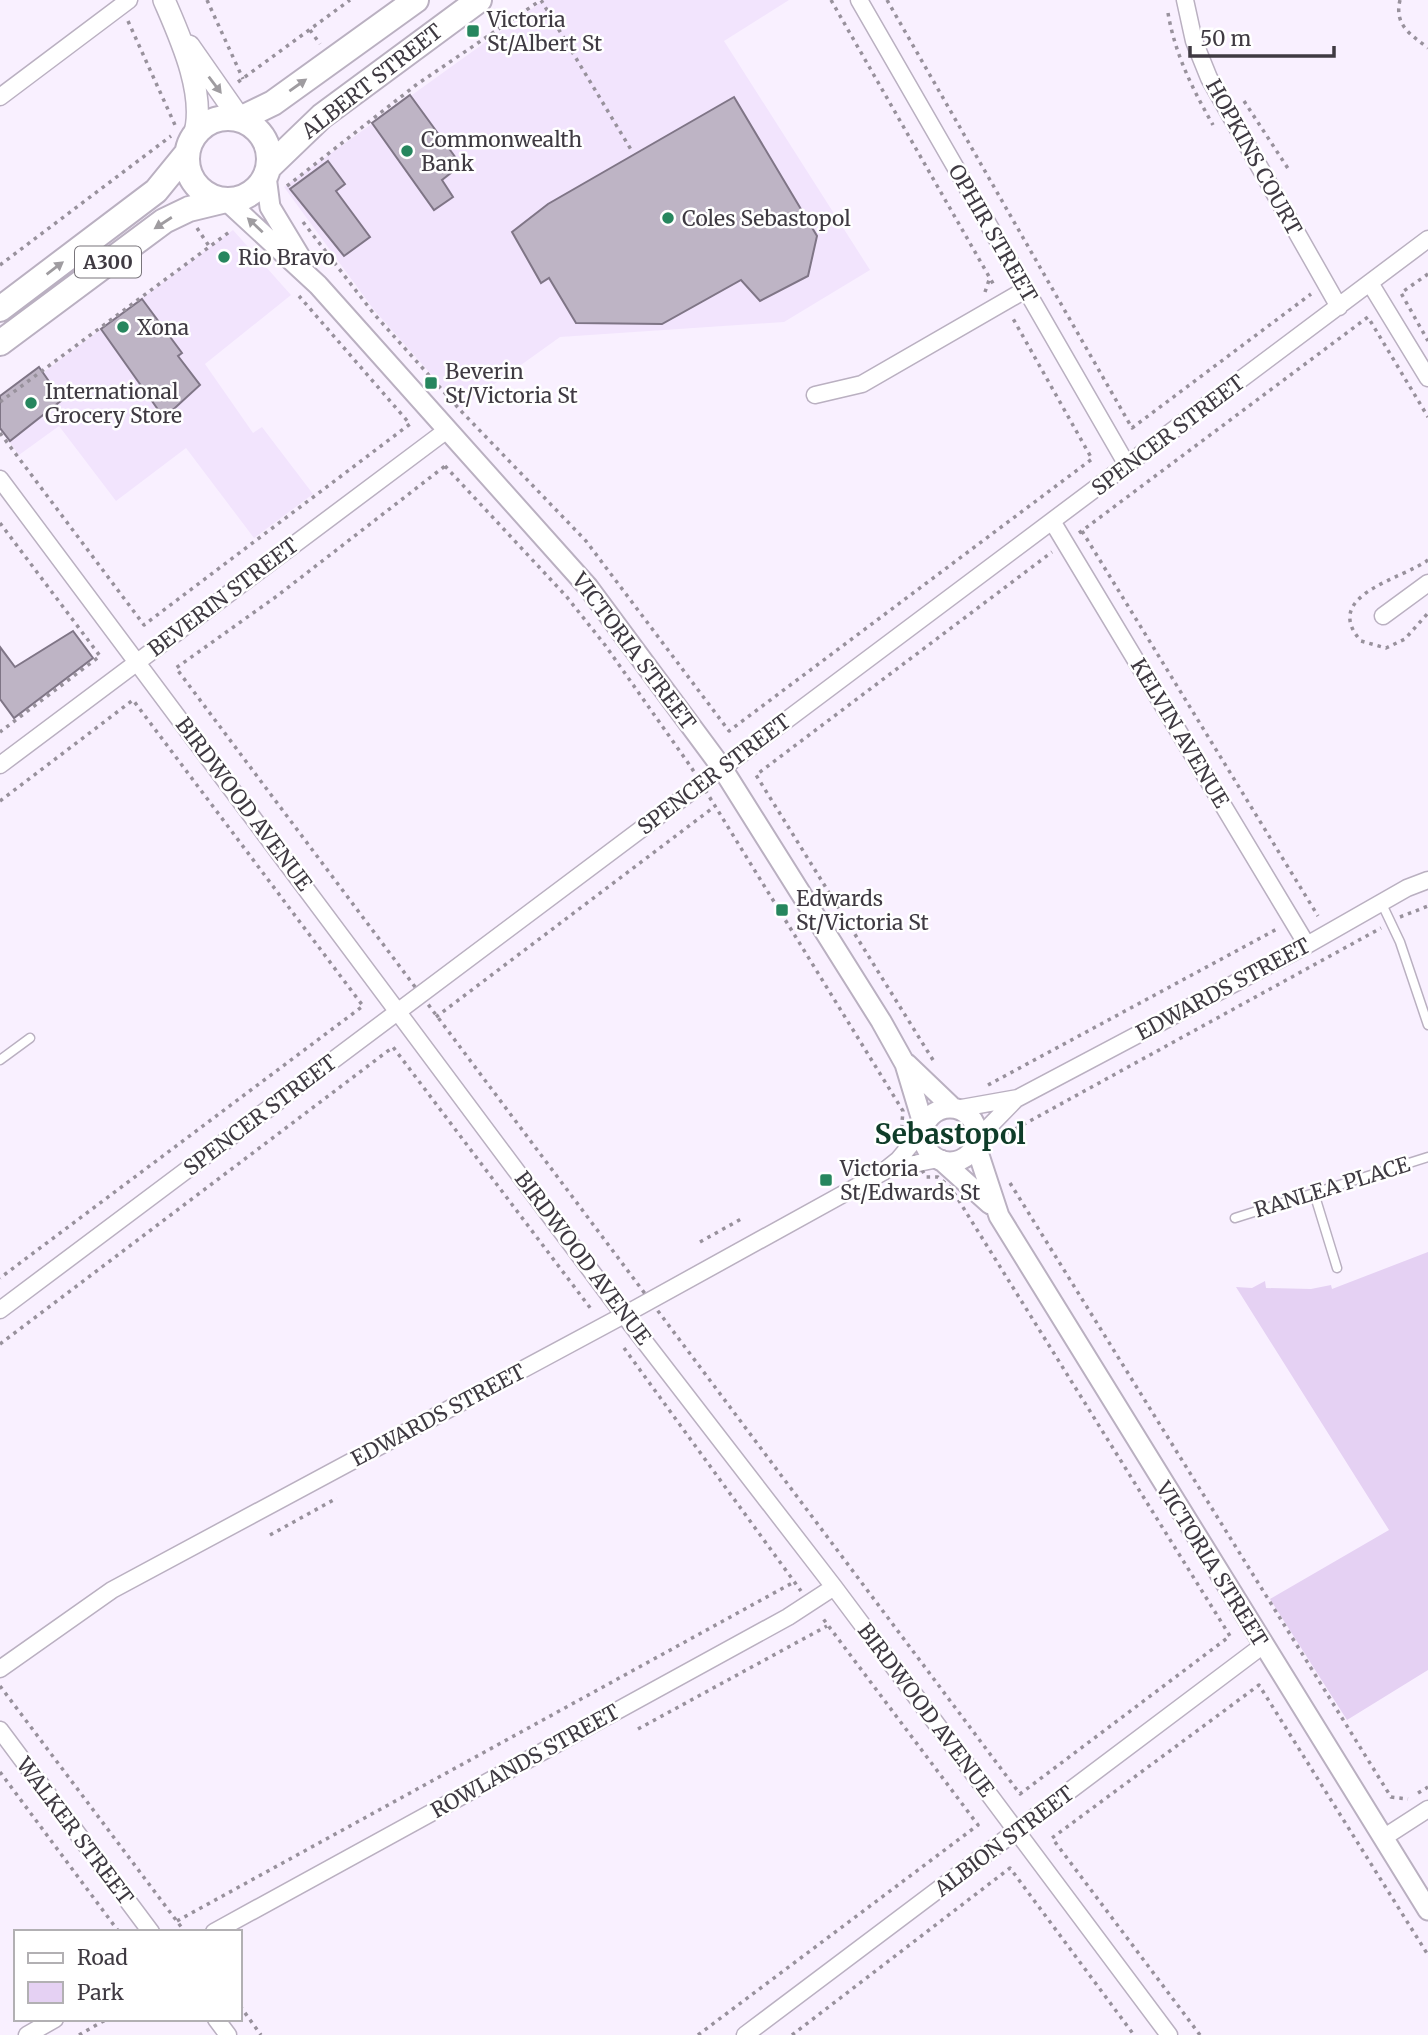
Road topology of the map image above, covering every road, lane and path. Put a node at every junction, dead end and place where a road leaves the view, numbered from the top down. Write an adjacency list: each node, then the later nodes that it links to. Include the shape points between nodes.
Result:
1 (207, 0): 14 (path)
2 (350, 0): 14 (path)
3 (416, 0): 20 (highway, ALBERT STREET, one-way to 3, via 273,103)
4 (479, 0): 24 (highway, ALBERT STREET, via 322,116)
5 (541, 0): 22 (path); 26 (path, via 416,85)
6 (831, 0): 37 (path)
7 (859, 0): 34 (street, OPHIR STREET)
8 (887, 0): 36 (path, via 1132,428)
9 (1185, 0): 38 (street, HOPKINS COURT, via 1209,78)
10 (1400, 0): 13 (path, via 1399,17 1405,31)
11 (125, 3): 16 (street); 19 (path)
12 (165, 4): 15 (main road, one-way to 15); 18 (main road)
13 (1428, 48)
14 (243, 79): 15 (path)
15 (220, 92): 20 (main road)
16 (0, 97)
17 (1242, 98): 23 (path)
18 (197, 105): 19 (path); 21 (main road)
19 (172, 119): 30 (path, via 178,131)
20 (240, 119): 21 (highway, via 209,122); 24 (highway, via 261,134 268,150)
21 (191, 144): 25 (highway, via 188,170 197,185); 39 (highway, A300, one-way to 21, via 156,191)
22 (633, 153)
23 (1289, 170)
24 (268, 172): 25 (highway, via 254,191); 26 (street, VICTORIA STREET)
25 (226, 201): 33 (street, VICTORIA STREET, one-way to 25); 41 (highway, A300, one-way to 41, via 189,209 164,221)
26 (269, 202): 33 (street, VICTORIA STREET)
27 (299, 217): 37 (path, via 374,314 586,541 729,731 1092,459)
28 (238, 227): 44 (path)
29 (1428, 239): 32 (street, SPENCER STREET)
30 (0, 265)
31 (1428, 274): 40 (path, via 1401,293)
32 (1370, 283): 38 (street, SPENCER STREET); 42 (street)
33 (318, 285): 46 (street, VICTORIA STREET)
34 (1025, 290): 37 (street); 48 (street, OPHIR STREET)
35 (297, 294): 47 (path, via 410,424 144,625)
36 (1311, 294)
37 (1003, 302): 43 (street, via 862,384)
38 (1339, 307): 48 (street, SPENCER STREET)
39 (0, 309)
40 (1428, 341)
41 (0, 343)
42 (1428, 378)
43 (815, 395)
44 (0, 402)
45 (1428, 417): 52 (path, via 1368,317)
46 (447, 430): 58 (street, BEVERIN STREET); 61 (street, VICTORIA STREET, via 588,587)
47 (0, 433)
48 (1127, 466): 50 (street, SPENCER STREET)
49 (0, 479): 58 (street, BIRDWOOD AVENUE)
50 (1052, 521): 53 (street, KELVIN AVENUE); 61 (street, SPENCER STREET)
51 (0, 523): 59 (path, via 100,656)
52 (1083, 531): 53 (path); 68 (path)
53 (1065, 543): 71 (street, KELVIN AVENUE); 79 (path, via 756,775)
54 (1428, 560): 56 (path, via 1362,594 1350,618 1361,641 1386,648 1405,639)
55 (1428, 583): 57 (street)
56 (1428, 613)
57 (1383, 615)
58 (138, 661): 60 (street, BEVERIN STREET); 73 (street, BIRDWOOD AVENUE)
59 (0, 732)
60 (0, 765)
61 (722, 768): 62 (street, SPENCER STREET); 77 (street, VICTORIA STREET)
62 (700, 783): 64 (path); 72 (street, SPENCER STREET); 72 (path, via 566,596 444,466 176,668)
63 (0, 802): 96 (path, via 133,700 363,1006)
64 (714, 807): 74 (path); 86 (path, via 903,1111 901,1135)
65 (1428, 880): 66 (street, EDWARDS STREET)
66 (1381, 902): 69 (lane); 71 (street, EDWARDS STREET)
67 (1428, 906): 69 (path)
68 (1318, 916)
69 (1392, 921): 75 (lane); 84 (path)
70 (1282, 926): 80 (path)
71 (1307, 946): 81 (street, EDWARDS STREET)
72 (420, 996): 73 (street, SPENCER STREET); 74 (path)
73 (399, 1011): 99 (street, SPENCER STREET); 100 (street, BIRDWOOD AVENUE)
74 (436, 1017): 97 (path)
75 (1428, 1025)
76 (30, 1038): 78 (lane)
77 (900, 1055): 82 (street, VICTORIA STREET); 83 (street, VICTORIA STREET)
78 (0, 1060)
79 (935, 1064)
80 (982, 1088)
81 (1018, 1098): 82 (street, EDWARDS STREET); 85 (street, EDWARDS STREET)
82 (955, 1109): 83 (street, via 937,1111); 85 (street, via 972,1120)
83 (924, 1128): 86 (street); 88 (street, via 927,1149)
84 (1002, 1136)
85 (976, 1142): 88 (street, via 962,1159); 91 (street, VICTORIA STREET)
86 (913, 1155): 88 (street, EDWARDS STREET); 97 (street, EDWARDS STREET); 97 (path, via 926,1177 939,1177 951,1188 1230,1636 1020,1794)
87 (1428, 1157): 90 (lane, RANLEA PLACE)
88 (939, 1160): 91 (street, VICTORIA STREET)
89 (1009, 1182): 115 (path, via 1391,1797 1406,1801)
90 (1314, 1193): 92 (lane, RANLEA PLACE); 95 (lane)
91 (999, 1216): 109 (street, VICTORIA STREET)
92 (1235, 1218)
93 (741, 1220): 94 (path)
94 (700, 1242)
95 (1337, 1268)
96 (0, 1278)
97 (649, 1300): 100 (street, EDWARDS STREET)
98 (591, 1309): 101 (path, via 393,1047)
99 (0, 1310)
100 (624, 1315): 106 (street, BIRDWOOD AVENUE); 110 (street, EDWARDS STREET, via 112,1590)
101 (0, 1344)
102 (624, 1348): 105 (path)
103 (337, 1498): 104 (path)
104 (270, 1535)
105 (794, 1582): 107 (path); 120 (path)
106 (834, 1587): 107 (street, ROWLANDS STREET); 117 (street, BIRDWOOD AVENUE)
107 (810, 1603): 108 (path); 124 (street, ROWLANDS STREET)
108 (828, 1626): 112 (path); 132 (path, via 978,1825)
109 (1262, 1646): 117 (street, ALBION STREET); 118 (street, VICTORIA STREET)
110 (0, 1670)
111 (0, 1686): 120 (path)
112 (638, 1729)
113 (0, 1730): 122 (street, WALKER STREET)
114 (0, 1772): 121 (path)
115 (1428, 1787)
116 (1428, 1809): 118 (street)
117 (1017, 1831): 133 (street, ALBION STREET); 136 (street, BIRDWOOD AVENUE)
118 (1383, 1838): 119 (street, VICTORIA STREET)
119 (1428, 1910)
120 (177, 1921): 123 (path)
121 (118, 1930)
122 (150, 1930)
123 (184, 1930)
124 (218, 1930)
125 (1428, 1955): 137 (path, via 1259,1685 1052,1838)
126 (242, 2009): 131 (path)
127 (52, 2021): 129 (street)
128 (104, 2021): 130 (path)
129 (27, 2035)
130 (79, 2035)
131 (261, 2035)
132 (698, 2035)
133 (745, 2035)
134 (792, 2035): 135 (path, via 1010,1868)
135 (1134, 2035)
136 (1169, 2035)
137 (1200, 2035)

